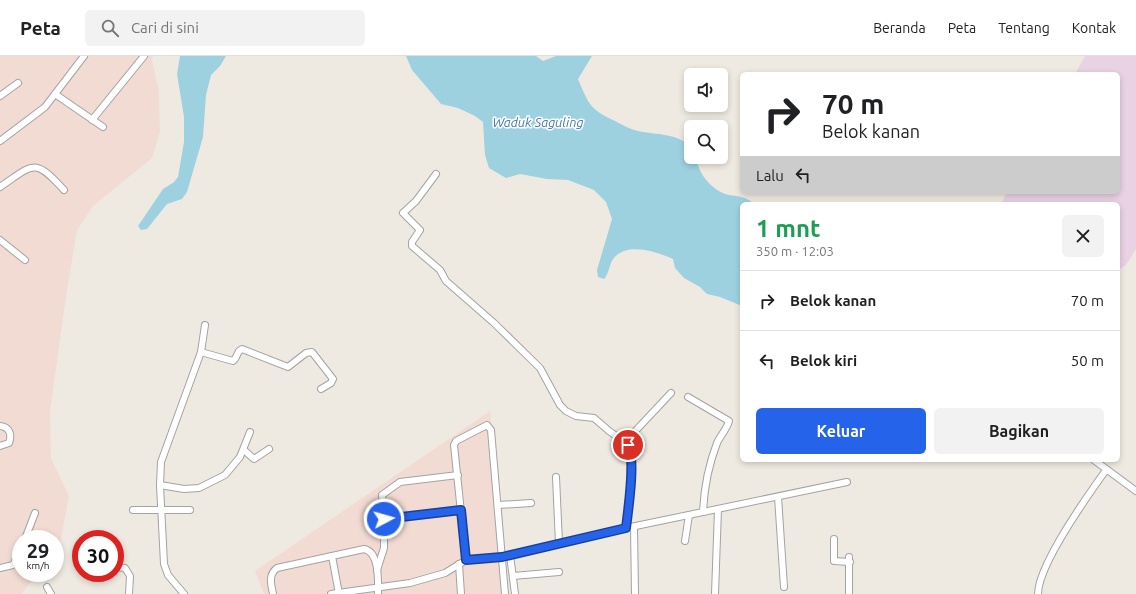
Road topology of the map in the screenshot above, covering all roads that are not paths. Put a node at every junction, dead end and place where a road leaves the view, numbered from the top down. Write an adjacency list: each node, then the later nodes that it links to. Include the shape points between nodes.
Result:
1 (84, 56): 4 (street)
2 (144, 56): 6 (street)
3 (18, 83): 5 (street)
4 (55, 94): 6 (street); 8 (street, via 45,107)
5 (0, 96)
6 (92, 120): 7 (street)
7 (103, 128)
8 (0, 141)
9 (436, 174): 21 (street, via 416,201 403,213 420,230 412,246 540,368 560,405 566,411 576,416 594,418)
10 (0, 187): 11 (street, via 28,168 37,167 47,171)
11 (64, 190)
12 (0, 240): 13 (street)
13 (25, 260)
14 (205, 325): 15 (street)
15 (201, 352): 16 (street, via 233,361 242,349 288,367 306,353 312,352 333,379); 30 (street, via 161,462)
16 (321, 389)
17 (671, 393): 21 (street)
18 (688, 397): 40 (street, via 729,421 713,457)
19 (0, 426): 22 (street, via 9,430 11,437 8,443)
20 (250, 432): 24 (street)
21 (625, 442): 45 (street, via 631,456)
22 (0, 446)
23 (269, 449): 24 (street, via 255,459)
24 (244, 450): 30 (street, via 225,475 199,488 184,489)
25 (1096, 462): 26 (street)
26 (1106, 470): 31 (street); 77 (street, via 1048,561 1041,575)
27 (458, 475): 34 (street, via 454,442 484,425 488,426 491,430); 38 (street); 43 (street, via 396,484 382,495)
28 (556, 477): 49 (street)
29 (847, 482): 32 (street)
30 (160, 485): 39 (street)
31 (1136, 491)
32 (778, 497): 35 (street); 63 (street)
33 (531, 503): 34 (street)
34 (498, 505): 52 (street)
35 (718, 509): 40 (street); 75 (street)
36 (133, 510): 39 (street)
37 (190, 510): 39 (street)
38 (461, 510): 43 (street); 53 (street)
39 (161, 511): 67 (street, via 165,568)
40 (702, 512): 42 (street)
41 (34, 513): 46 (street)
42 (689, 515): 44 (street); 48 (street)
43 (384, 519): 58 (street, via 384,548)
44 (634, 527): 45 (street); 74 (street)
45 (626, 528): 49 (street)
46 (28, 530)
47 (834, 539): 76 (street, via 834,561 850,560)
48 (685, 541)
49 (559, 543): 50 (street)
50 (510, 555): 52 (street); 60 (street)
51 (332, 556): 58 (street, via 367,550 375,562); 64 (street); 68 (street, via 277,568 272,572 271,578)
52 (502, 557): 53 (street); 72 (street)
53 (466, 560): 54 (street)
54 (459, 564): 62 (street, via 445,573 428,578); 71 (street)
55 (12, 565): 56 (street)
56 (0, 568)
57 (124, 568): 66 (street, via 128,572)
58 (376, 571): 62 (street)
59 (559, 572): 60 (street)
60 (513, 576): 73 (street)
61 (47, 587): 65 (street)
62 (378, 587): 64 (street); 70 (street)
63 (784, 587)
64 (339, 593): 69 (street)
65 (51, 594)
66 (129, 594)
67 (184, 594)
68 (273, 594)
69 (331, 594)
70 (378, 594)
71 (461, 594)
72 (505, 594)
73 (515, 594)
74 (635, 594)
75 (715, 594)
76 (849, 594)
77 (1038, 594)

